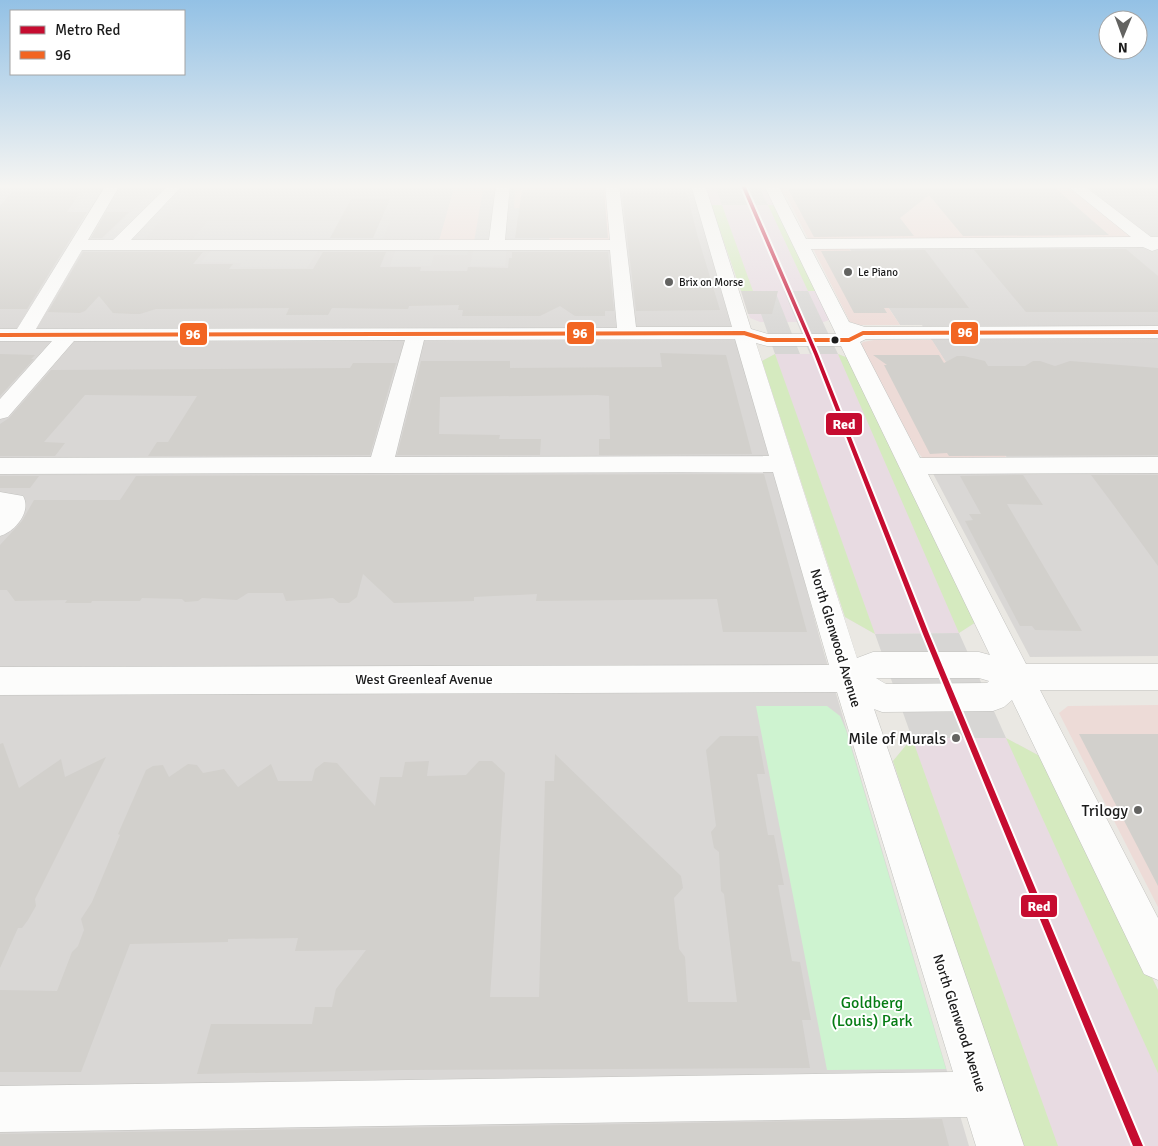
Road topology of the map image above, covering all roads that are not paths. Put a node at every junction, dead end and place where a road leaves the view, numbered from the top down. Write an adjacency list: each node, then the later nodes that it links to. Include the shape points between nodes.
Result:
1 (80, 238): 13 (street)
2 (123, 238): 8 (street)
3 (498, 238): 10 (street)
4 (617, 238): 11 (street)
5 (715, 238): 17 (street, North Glenwood Avenue)
6 (797, 238): 7 (street)
7 (800, 244): 12 (street); 18 (street)
8 (117, 245): 9 (street); 13 (street)
9 (230, 245): 10 (street, via 265,252); 14 (street)
10 (497, 245): 11 (street)
11 (618, 245): 16 (street)
12 (1154, 245)
13 (76, 246): 21 (street)
14 (220, 260)
15 (1158, 332): 18 (street)
16 (627, 333): 17 (street); 19 (street)
17 (744, 333): 18 (street, via 767,340); 24 (street, North Glenwood Avenue)
18 (851, 333): 28 (street)
19 (416, 334): 22 (street); 25 (street)
20 (0, 335): 21 (street)
21 (23, 335): 22 (street)
22 (68, 335): 23 (street)
23 (0, 412)
24 (782, 464): 25 (street); 33 (street, North Glenwood Avenue)
25 (381, 465): 27 (street)
26 (1158, 465): 28 (street)
27 (0, 466)
28 (912, 466): 31 (street)
29 (0, 501): 30 (street, via 14,502 14,508)
30 (0, 527)
31 (1017, 677): 32 (street); 33 (street, via 993,697 882,698); 35 (street)
32 (1158, 677)
33 (848, 678): 34 (street, West Greenleaf Avenue); 36 (street, North Glenwood Avenue)
34 (0, 681)
35 (1158, 960)
36 (983, 1094): 37 (street); 38 (street, North Glenwood Avenue)
37 (0, 1109)
38 (1000, 1146)

